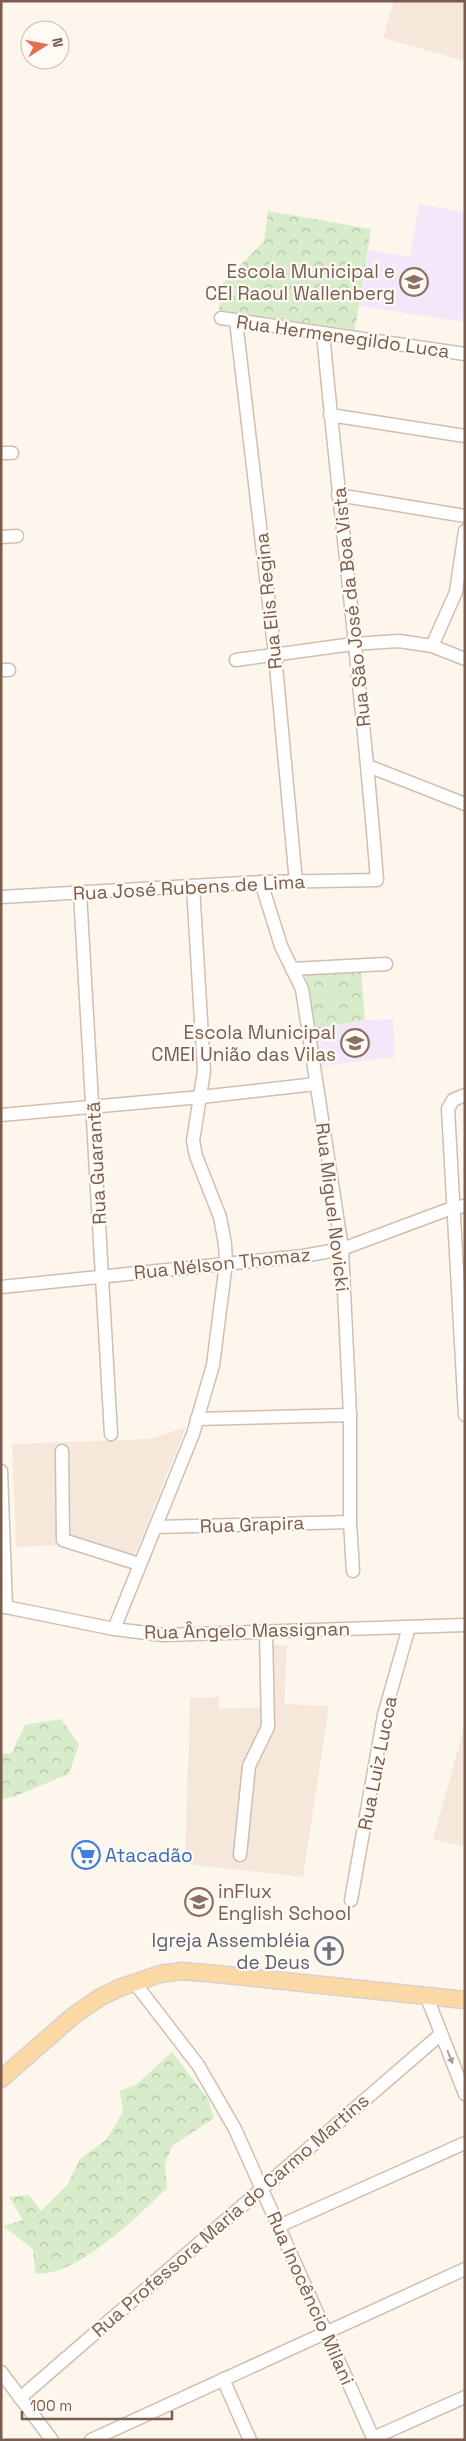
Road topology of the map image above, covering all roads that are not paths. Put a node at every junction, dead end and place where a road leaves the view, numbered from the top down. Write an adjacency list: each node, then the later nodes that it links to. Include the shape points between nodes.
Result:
1 (222, 318): 2 (street, Rua Hermenegildo Luca)
2 (236, 321): 3 (street, Rua Hermenegildo Luca); 14 (street, Rua Elis Regina)
3 (323, 334): 4 (street, Rua Hermenegildo Luca); 5 (street, Rua São José da Boa Vista)
4 (465, 354)
5 (330, 416): 6 (street); 7 (street, Rua São José da Boa Vista)
6 (465, 436)
7 (338, 496): 8 (street); 12 (street, Rua São José da Boa Vista)
8 (465, 516)
9 (465, 531): 13 (street, via 456,592)
10 (17, 536): 11 (street)
11 (1, 537)
12 (353, 644): 13 (street, via 399,641); 14 (street); 17 (street, Rua São José da Boa Vista)
13 (432, 646): 15 (street)
14 (275, 655): 16 (street); 21 (street, Rua Elis Regina)
15 (465, 659)
16 (236, 660)
17 (368, 766): 18 (street); 19 (street, Rua São José da Boa Vista)
18 (465, 804)
19 (377, 880): 21 (street, Rua José Rubens de Lima)
20 (262, 882): 21 (street, Rua José Rubens de Lima); 22 (street, Rua José Rubens de Lima); 26 (street, Rua Miguel Novicki, via 281,946)
21 (296, 882)
22 (193, 886): 23 (street, Rua José Rubens de Lima); 29 (street, via 204,1071)
23 (80, 893): 24 (street, Rua José Rubens de Lima); 30 (street, Rua Guarantã)
24 (1, 897)
25 (386, 964): 26 (street)
26 (292, 969): 27 (street, Rua Miguel Novicki, via 302,989)
27 (316, 1084): 29 (street); 33 (street, Rua Miguel Novicki)
28 (465, 1095): 32 (street, via 453,1100 448,1109)
29 (201, 1097): 30 (street); 34 (street, via 193,1141 220,1217)
30 (92, 1107): 31 (street); 35 (street, Rua Guarantã)
31 (1, 1115)
32 (459, 1207): 33 (street, Rua Nélson Thomaz); 38 (street)
33 (342, 1249): 34 (street, Rua Nélson Thomaz); 37 (street, Rua Miguel Novicki)
34 (226, 1263): 35 (street, Rua Nélson Thomaz); 39 (street, via 213,1365)
35 (102, 1276): 36 (street, Rua Nélson Thomaz); 40 (street, Rua Guarantã)
36 (1, 1287)
37 (350, 1415): 39 (street); 43 (street, Rua Miguel Novicki)
38 (465, 1415)
39 (197, 1419): 44 (street)
40 (111, 1434)
41 (62, 1451): 45 (street, via 63,1540)
42 (1, 1471): 47 (street)
43 (350, 1522): 44 (street, Rua Grapira); 46 (street, Rua Miguel Novicki)
44 (155, 1527): 45 (street)
45 (139, 1564): 50 (street)
46 (353, 1571)
47 (4, 1606): 50 (street, Rua Ângelo Massignan)
48 (465, 1624): 49 (street, Rua Ângelo Massignan)
49 (409, 1627): 51 (street, Rua Ângelo Massignan); 53 (street, Rua Luiz Lucca, via 384,1715)
50 (114, 1629): 51 (street, Rua Ângelo Massignan, via 163,1635)
51 (266, 1632): 52 (street, via 268,1727 249,1766)
52 (240, 1856)
53 (351, 1900)
54 (134, 1982): 55 (main road, via 182,1971); 58 (main road, via 98,1998 73,2016); 61 (street, Rua Inocêncio Milani, via 198,2065 235,2130)
55 (426, 1995): 56 (main road); 57 (street)
56 (465, 2000)
57 (441, 2034): 59 (street, one-way to 59); 61 (street, Rua Professora Maria do Carmo Martins)
58 (1, 2079)
59 (465, 2094)
60 (465, 2143): 62 (street)
61 (262, 2187): 62 (street, Rua Inocêncio Milani); 67 (street, Rua Professora Maria do Carmo Martins)
62 (279, 2226): 64 (street, Rua Inocêncio Milani)
63 (465, 2269): 64 (street)
64 (325, 2332): 66 (street); 69 (street, Rua Inocêncio Milani)
65 (1, 2372): 67 (street)
66 (224, 2379): 71 (street); 72 (street)
67 (20, 2398): 70 (street)
68 (465, 2398): 69 (street)
69 (373, 2439)
70 (52, 2440)
71 (91, 2440)
72 (250, 2440)

